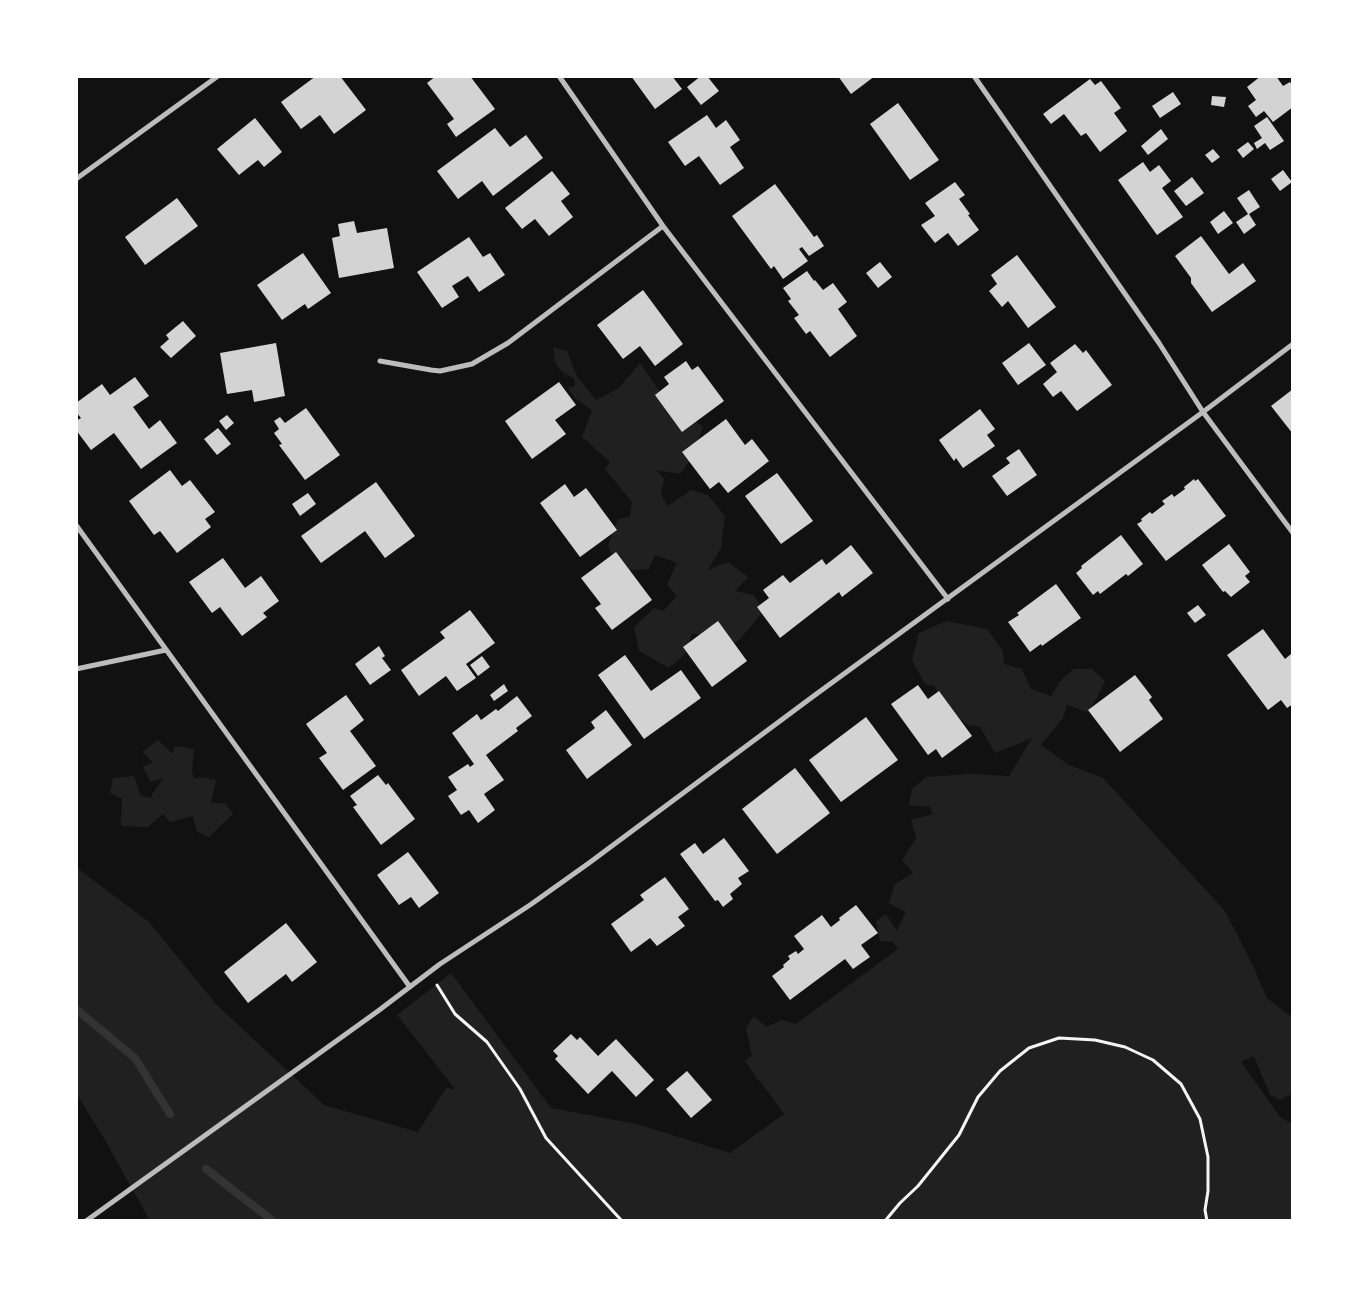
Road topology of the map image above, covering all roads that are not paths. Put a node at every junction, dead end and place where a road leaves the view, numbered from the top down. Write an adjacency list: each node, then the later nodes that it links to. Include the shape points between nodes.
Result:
1 (218, 76): 4 (street)
2 (559, 76): 5 (street)
3 (974, 76): 8 (street, via 1159,342)
4 (76, 179)
5 (663, 226): 7 (street, via 508,343 472,364 440,371); 11 (street)
6 (1293, 344): 8 (street)
7 (380, 361)
8 (1203, 412): 10 (street); 11 (street)
9 (76, 525): 12 (street)
10 (1293, 533)
11 (948, 599): 14 (street, via 582,868)
12 (166, 650): 13 (street); 14 (street)
13 (76, 669)
14 (410, 987): 15 (street)
15 (86, 1221)

